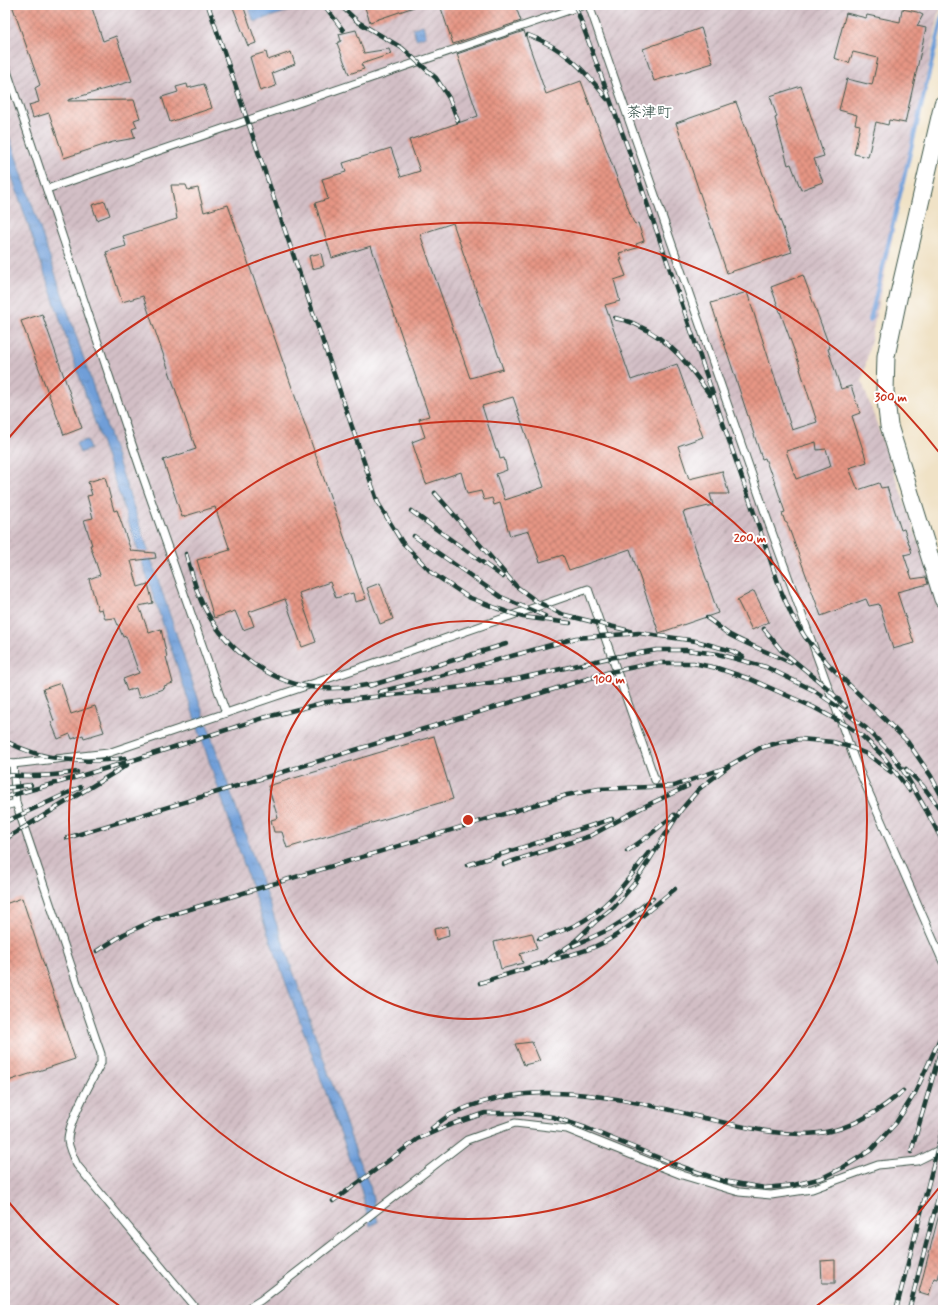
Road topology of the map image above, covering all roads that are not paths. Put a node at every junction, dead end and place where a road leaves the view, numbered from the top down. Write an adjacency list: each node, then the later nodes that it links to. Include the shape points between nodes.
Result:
1 (584, 5): 5 (lane)
2 (589, 5): 13 (lane, via 855,761)
3 (5, 65): 5 (lane)
4 (943, 104): 6 (street, via 886,356 885,390 889,426)
5 (47, 189): 7 (lane, via 143,477)
6 (943, 599)
7 (226, 713): 9 (lane, via 108,753); 10 (lane, via 588,589)
8 (5, 762): 9 (lane)
9 (13, 764): 11 (lane)
10 (654, 780)
11 (16, 803): 12 (lane); 15 (lane, via 101,1054 100,1063 70,1126 68,1141 71,1152 77,1165)
12 (5, 806)
13 (943, 962)
14 (943, 1148): 16 (lane, via 917,1161 878,1165 812,1189 771,1195 739,1192 682,1175 567,1129 515,1123 467,1140)
15 (197, 1310)
16 (245, 1310)

